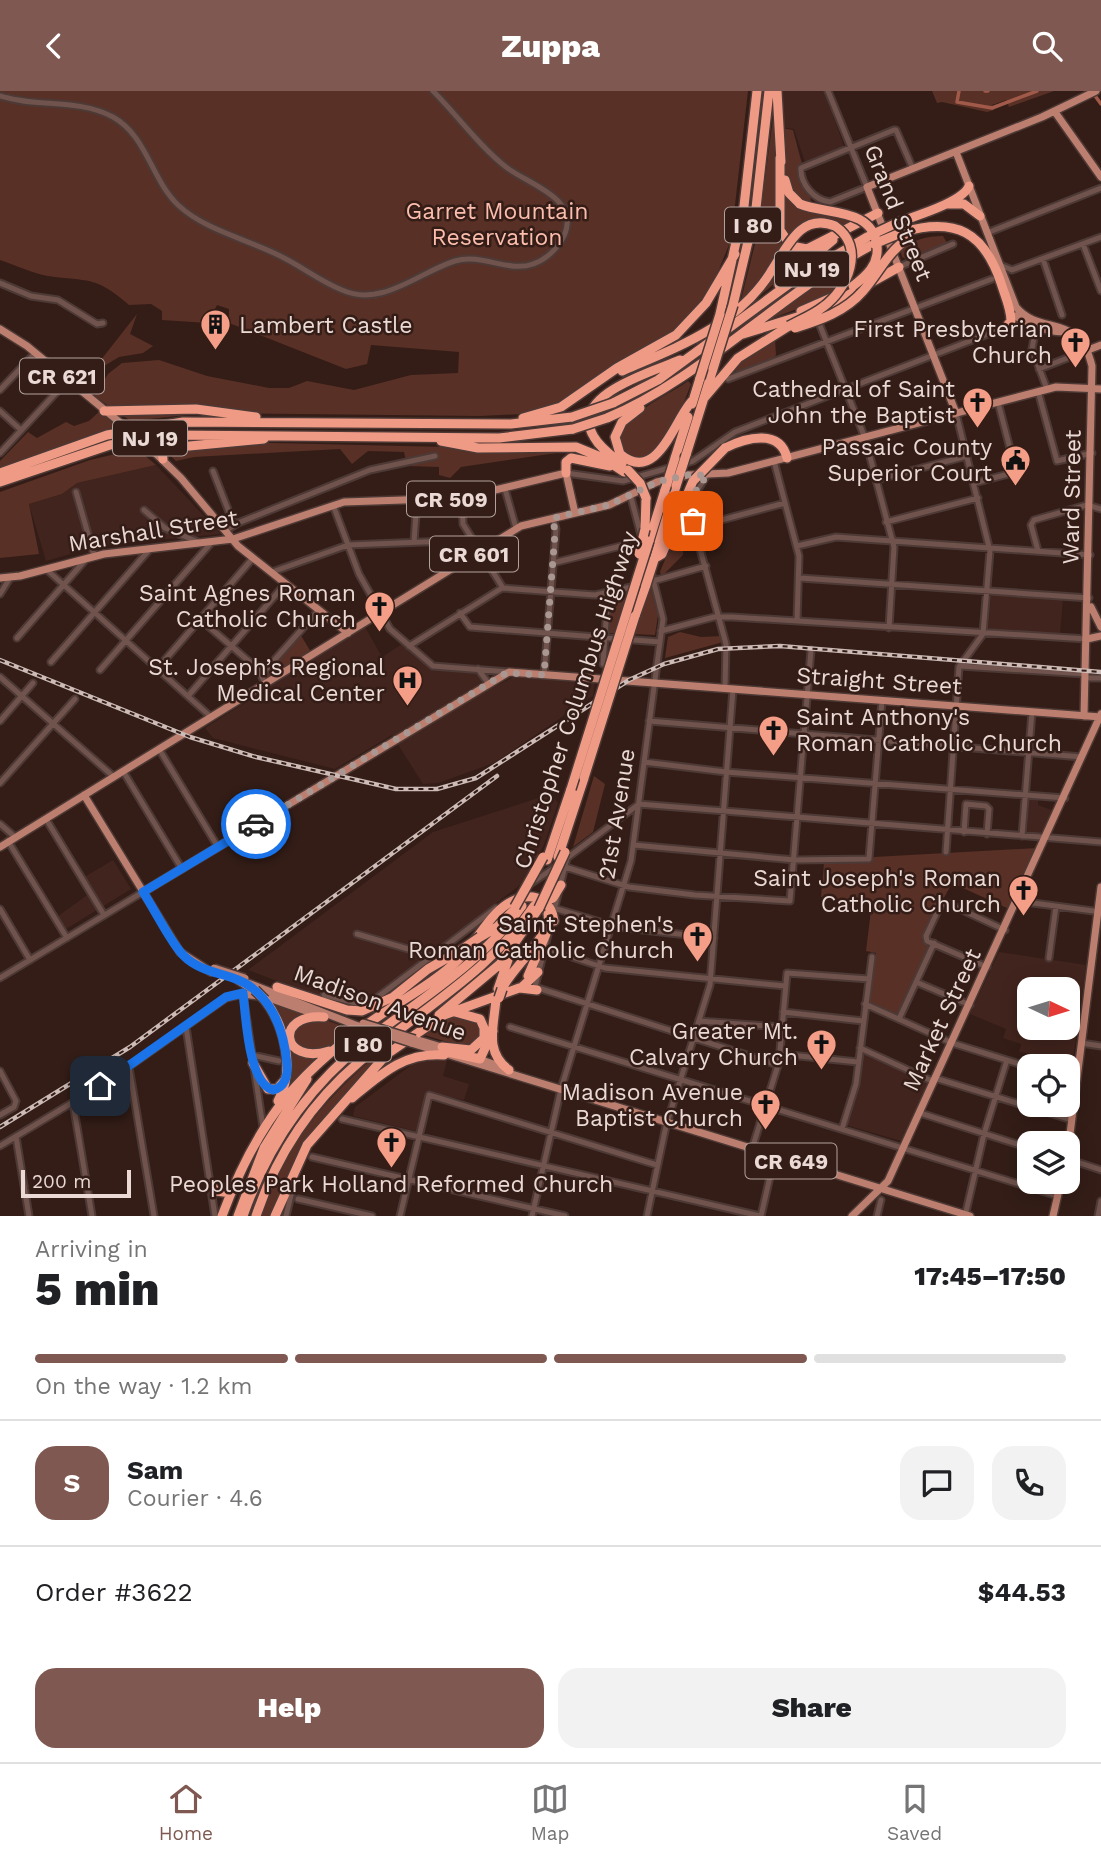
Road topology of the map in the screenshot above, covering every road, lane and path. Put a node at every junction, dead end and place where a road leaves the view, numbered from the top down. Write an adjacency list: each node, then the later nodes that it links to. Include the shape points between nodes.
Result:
1 (433, 91): 7 (street, via 507,168 554,197 566,215 566,230 544,260 531,265 463,259 386,292 363,295 343,291 180,207 160,184 135,135 116,118 80,105)
2 (757, 91): 27 (highway, Christopher Columbus Highway / I 80)
3 (769, 91): 63 (highway, Christopher Columbus Highway / I 80, bridge, via 752,228)
4 (777, 91): 11 (highway)
5 (828, 91): 9 (street, Grand Street)
6 (1093, 93): 8 (main road)
7 (0, 96)
8 (1055, 112): 10 (main road); 13 (main road)
9 (851, 148): 12 (street, via 899,132); 15 (street, Grand Street); 15 (street, via 800,169 802,179 812,194 830,202)
10 (956, 152): 12 (main road); 14 (main road)
11 (780, 158): 20 (highway, via 780,227 787,244 807,249); 41 (highway, bridge, via 787,190 800,204 853,216 872,232 877,248 869,272 853,286)
12 (913, 169): 15 (main road)
13 (1101, 177)
14 (969, 186): 17 (highway, via 966,193); 19 (main road)
15 (867, 187): 18 (main road, Grand Street)
16 (1101, 188): 21 (street)
17 (944, 204): 19 (highway, via 964,204); 24 (highway, NJ 19, bridge, via 899,222)
18 (878, 213): 20 (highway); 29 (main road, Grand Street)
19 (980, 216): 21 (main road)
20 (845, 230): 34 (highway)
21 (987, 233): 30 (main road)
22 (905, 236): 24 (highway, NJ 19, bridge); 30 (highway, via 958,235 981,250); 41 (highway, bridge, via 854,301 828,317)
23 (1101, 237): 26 (street)
24 (870, 241): 34 (highway, NJ 19, via 808,271); 46 (highway, NJ 19)
25 (953, 244): 29 (street)
26 (1083, 244): 28 (street); 32 (street)
27 (735, 254): 61 (highway, via 687,325); 64 (highway, Christopher Columbus Highway / I 80, bridge)
28 (1043, 259): 30 (street); 36 (street)
29 (899, 267): 35 (main road, Grand Street); 41 (highway)
30 (996, 272): 33 (highway); 35 (street); 44 (main road, via 1020,312)
31 (0, 283): 38 (street, via 31,296 58,300 97,324)
32 (1101, 291)
33 (1008, 305): 37 (highway); 42 (highway, via 1011,321)
34 (758, 306): 51 (highway, NJ 19)
35 (915, 309): 47 (street); 52 (main road, Grand Street)
36 (1062, 315)
37 (1016, 316): 40 (main road)
38 (103, 323)
39 (819, 323): 47 (street)
40 (1028, 324): 42 (street, Marshall Street); 44 (main road)
41 (786, 326): 46 (highway); 61 (highway, bridge, via 822,308 840,290 851,265 850,244 831,224 807,225 795,234 749,300 700,337); 63 (highway, via 738,358)
42 (1006, 327): 52 (street, Marshall Street)
43 (0, 330): 50 (main road, CR 621)
44 (1068, 331): 49 (main road)
45 (1034, 338): 53 (street)
46 (732, 339): 56 (highway, NJ 19)
47 (827, 343): 54 (street); 60 (street)
48 (1101, 345): 49 (main road)
49 (1088, 350): 53 (street); 57 (main road, Ward Street)
50 (35, 353): 55 (main road, CR 621); 59 (street)
51 (695, 353): 72 (highway, NJ 19, bridge, via 649,385 572,417); 87 (highway, via 606,393 595,403 589,420 592,433)
52 (933, 355): 60 (street, Marshall Street); 69 (main road, Grand Street)
53 (1039, 369): 58 (street)
54 (728, 379)
55 (68, 380): 67 (main road, CR 621); 73 (street)
56 (668, 386): 64 (highway, via 618,427 615,445 625,459 643,461 660,451); 75 (highway, NJ 19, bridge, via 607,418 573,429 512,437)
57 (1097, 388): 58 (main road); 80 (main road, Ward Street)
58 (1047, 389): 62 (main road)
59 (0, 390)
60 (845, 390): 76 (street); 89 (street, Marshall Street, via 735,432 692,461 650,475 617,481)
61 (583, 391): 72 (highway, via 545,414)
62 (1038, 391): 65 (main road); 80 (street, via 1056,461)
63 (704, 398): 128 (highway, Christopher Columbus Highway / I 80, bridge)
64 (693, 400): 114 (highway, Christopher Columbus Highway / I 80, bridge)
65 (999, 402): 69 (main road); 93 (street, via 1016,472)
66 (0, 411): 73 (street)
67 (104, 411): 68 (highway); 71 (main road, CR 621)
68 (126, 412): 70 (highway, via 196,409); 71 (highway)
69 (956, 413): 76 (main road); 82 (street, Grand Street)
70 (280, 421): 72 (highway, NJ 19); 88 (highway, NJ 19, via 196,421 145,427 94,439)
71 (120, 423): 77 (main road, CR 621, bridge)
72 (473, 424)
73 (21, 430): 79 (street)
74 (307, 434): 75 (highway, NJ 19); 78 (highway, via 299,439); 92 (highway, NJ 19, via 146,438)
75 (418, 437): 87 (highway, via 478,447 570,446 592,452)
76 (865, 438): 83 (main road); 91 (street)
77 (148, 446): 78 (highway); 84 (main road, CR 621)
78 (169, 448): 84 (highway, via 162,453)
79 (0, 453)
80 (1092, 453): 103 (main road, Ward Street)
81 (435, 456): 109 (street, via 370,470)
82 (967, 456): 91 (street); 93 (street, Grand Street)
83 (787, 458): 85 (main road); 128 (highway, bridge, via 780,444 765,438 725,448 694,481 662,554)
84 (163, 459): 109 (main road, CR 621)
85 (774, 461): 90 (main road); 101 (street)
86 (214, 471): 109 (street)
87 (625, 472): 89 (highway, via 574,458 566,462); 98 (highway, bridge); 98 (highway, bridge)
88 (0, 473)
89 (566, 473): 94 (main road, Marshall Street / CR 509); 106 (main road)
90 (707, 475): 96 (main road, via 681,477); 110 (street, via 688,502)
91 (876, 480): 108 (street)
92 (0, 482)
93 (974, 483): 99 (street, Grand Street)
94 (505, 489): 97 (main road, Marshall Street / CR 509); 111 (street)
95 (76, 492): 126 (street)
96 (630, 493): 106 (main road, via 609,505); 114 (street, 21st Avenue)
97 (462, 498): 100 (main road, Marshall Street / CR 509); 113 (street, via 464,524)
98 (646, 498): 167 (highway, bridge, via 645,529)
99 (978, 498): 108 (street); 121 (street, Grand Street)
100 (417, 500): 102 (main road, Marshall Street / CR 509); 116 (street)
101 (785, 503): 110 (street); 120 (street)
102 (333, 505): 112 (main road, Marshall Street / CR 509); 119 (street, Straight Street)
103 (1091, 505): 104 (street); 124 (street, via 1036,519 1031,525); 125 (main road, Ward Street)
104 (1101, 509)
105 (144, 510): 118 (street, via 165,528)
106 (575, 513): 107 (main road, CR 601)
107 (553, 518): 111 (main road, CR 601); 129 (street)
108 (886, 522): 115 (street)
109 (231, 527): 112 (main road, CR 621)
110 (695, 527): 130 (street)
111 (516, 529): 123 (main road, CR 601)
112 (233, 539): 117 (main road, Marshall Street / CR 509); 127 (main road, CR 621)
113 (473, 540): 116 (street); 123 (street)
114 (646, 541): 129 (street); 136 (street, 21st Avenue); 167 (highway, Christopher Columbus Highway / I 80, bridge)
115 (892, 541): 120 (street, via 825,538); 121 (street); 138 (street)
116 (414, 542): 119 (street)
117 (211, 543): 118 (main road, Marshall Street / CR 509); 163 (street)
118 (201, 544): 122 (main road, Marshall Street / CR 509)
119 (348, 545): 132 (street); 147 (street, Straight Street)
120 (797, 546): 135 (street)
121 (990, 548): 124 (street); 142 (street, Grand Street)
122 (149, 549): 126 (main road, Marshall Street / CR 509); 149 (street)
123 (480, 550): 140 (street); 147 (main road, CR 601)
124 (1038, 551): 125 (street)
125 (1090, 555): 145 (main road, Ward Street)
126 (90, 557): 131 (main road, Marshall Street / CR 509); 139 (street)
127 (253, 558): 132 (main road, CR 621); 151 (street)
128 (654, 559): 237 (highway, Christopher Columbus Highway / I 80, bridge, via 568,828)
129 (553, 563): 141 (street)
130 (706, 566): 136 (street); 150 (street)
131 (47, 569): 134 (main road, Marshall Street / CR 509); 139 (street)
132 (272, 572): 137 (main road, CR 621)
133 (0, 578): 134 (main road, Marshall Street / CR 509)
134 (10, 578): 144 (street)
135 (800, 578): 138 (street); 152 (street)
136 (654, 581): 143 (street); 155 (street, 21st Avenue)
137 (286, 583): 146 (main road, CR 621); 165 (street)
138 (893, 585): 142 (street); 154 (street)
139 (63, 586): 149 (street); 161 (street)
140 (503, 588): 141 (street); 148 (street)
141 (551, 591): 143 (street); 157 (street)
142 (987, 591): 145 (street); 158 (street, Grand Street)
143 (608, 593): 160 (street)
144 (0, 594)
145 (1088, 598): 153 (main road); 162 (main road, Ward Street)
146 (319, 610): 156 (main road, CR 621); 176 (street)
147 (380, 613): 156 (main road, CR 601); 166 (street, Straight Street)
148 (460, 613): 157 (street, via 469,627); 166 (street)
149 (94, 614): 163 (street); 169 (street)
150 (719, 617): 152 (street); 155 (street); 185 (street)
151 (200, 619): 165 (street); 172 (street)
152 (797, 621): 154 (street)
153 (1101, 627)
154 (889, 628): 158 (street)
155 (661, 631): 164 (street, 21st Avenue)
156 (348, 633): 183 (main road, CR 601)
157 (547, 633): 160 (street); 177 (street)
158 (984, 634): 162 (street); 171 (street)
159 (1101, 636): 162 (main road)
160 (606, 638): 164 (street); 170 (street)
161 (16, 639)
162 (1087, 639): 178 (main road, Ward Street)
163 (125, 642): 172 (street); 174 (street)
164 (660, 642): 181 (street, 21st Avenue)
165 (231, 646): 176 (street); 187 (street)
166 (409, 646): 173 (street, Straight Street, via 433,666)
167 (615, 649): 249 (highway, Christopher Columbus Highway / I 80, bridge, via 545,858)
168 (811, 650): 186 (street)
169 (51, 661)
170 (603, 664)
171 (960, 666): 178 (street); 191 (street)
172 (157, 669): 187 (street)
173 (478, 669): 175 (street, Straight Street); 184 (street)
174 (100, 670)
175 (509, 672): 177 (main road, Straight Street); 184 (main road)
176 (262, 674): 183 (street)
177 (544, 675): 181 (main road, Straight Street)
178 (1086, 676): 180 (street); 193 (main road, Ward Street)
179 (0, 677): 188 (street)
180 (1101, 678)
181 (654, 682): 185 (main road, Straight Street); 197 (street, 21st Avenue)
182 (33, 683): 188 (street)
183 (265, 684): 195 (main road, CR 601)
184 (489, 684): 234 (main road)
185 (729, 688): 186 (main road, Straight Street); 199 (street)
186 (808, 694): 190 (main road, Straight Street); 200 (street)
187 (188, 696): 195 (street)
188 (22, 697): 196 (street); 198 (street)
189 (75, 699): 198 (street)
190 (882, 700): 191 (main road, Straight Street); 201 (street)
191 (956, 706): 192 (main road, Straight Street); 202 (street)
192 (1032, 712): 193 (main road, Straight Street); 204 (street)
193 (1084, 716): 194 (main road, Straight Street)
194 (1100, 716): 205 (main road, Market Street)
195 (211, 717): 203 (main road, CR 601)
196 (0, 721)
197 (649, 721): 199 (street); 206 (street, 21st Avenue)
198 (53, 724): 209 (street); 211 (street)
199 (730, 730): 200 (street); 208 (street)
200 (804, 736): 201 (street); 210 (street)
201 (879, 742): 202 (street); 212 (street)
202 (954, 748): 204 (street); 213 (street)
203 (159, 749): 207 (main road, CR 601); 234 (street)
204 (1029, 753): 205 (street); 215 (street)
205 (1082, 757): 216 (main road, Market Street)
206 (644, 762): 208 (street); 218 (street, 21st Avenue)
207 (123, 771): 209 (main road, CR 601); 239 (street)
208 (726, 772): 210 (street); 220 (street)
209 (114, 777): 214 (main road, CR 601)
210 (801, 778): 212 (street); 222 (street)
211 (0, 783)
212 (876, 783): 213 (street); 224 (street)
213 (951, 789): 215 (street); 217 (street)
214 (84, 795): 221 (main road, CR 601); 244 (main road, Madison Avenue / CR 649)
215 (1026, 795): 216 (street); 228 (street)
216 (1065, 797): 229 (main road, Market Street)
217 (950, 803): 219 (street); 225 (street)
218 (639, 804): 220 (street); 232 (street, 21st Avenue); 237 (street)
219 (967, 804): 226 (street); 227 (street, via 988,807)
220 (724, 813): 222 (street); 236 (street)
221 (46, 819): 230 (main road, CR 601); 253 (street)
222 (798, 819): 224 (street); 238 (street)
223 (0, 824): 230 (street)
224 (873, 825): 225 (street); 238 (street, via 869,860)
225 (948, 831): 226 (street); 235 (street)
226 (964, 832): 227 (street)
227 (988, 834): 228 (street)
228 (1022, 836): 229 (street)
229 (1046, 838): 231 (street); 246 (main road, Market Street)
230 (12, 839): 233 (main road, CR 601); 258 (street)
231 (1101, 842)
232 (634, 845): 236 (street); 241 (street, 21st Avenue)
233 (0, 846)
234 (218, 847): 239 (main road)
235 (946, 852)
236 (720, 855): 238 (street); 245 (street)
237 (563, 860): 240 (street); 241 (street); 243 (street); 247 (highway, Christopher Columbus Highway / I 80, bridge)
238 (795, 860): 245 (street, via 792,899)
239 (182, 869): 244 (main road)
240 (534, 881): 243 (street, via 551,880); 266 (street)
241 (624, 885): 245 (street); 255 (street, 21st Avenue)
242 (1101, 887): 252 (main road)
243 (559, 889): 247 (highway); 251 (street)
244 (143, 892): 253 (street); 272 (main road, Madison Avenue / CR 649, bridge, via 186,958)
245 (717, 896): 259 (street)
246 (1018, 901): 248 (street); 256 (main road, Market Street)
247 (539, 905): 249 (highway, via 520,898); 254 (highway, via 551,909); 261 (highway); 372 (highway, Christopher Columbus Highway / I 80, via 485,963 330,1089 283,1153)
248 (1056, 906): 252 (street); 265 (street)
249 (515, 907): 254 (highway, via 519,902 536,902); 263 (highway, bridge, via 502,923); 286 (highway, via 485,925 457,961); 371 (highway, Christopher Columbus Highway / I 80, via 502,932 474,961 363,1044 316,1089 270,1154)
250 (0, 909): 267 (street)
251 (557, 909): 254 (street); 255 (street)
252 (1099, 912): 301 (main road)
253 (104, 915): 258 (street)
254 (551, 922): 262 (street); 281 (highway); 281 (highway, via 534,969)
255 (612, 926): 259 (street); 268 (street, 21st Avenue)
256 (1004, 930): 260 (street, via 942,903 926,936); 269 (main road, Market Street)
257 (357, 934): 266 (street)
258 (67, 938): 267 (street)
259 (714, 938): 274 (street)
260 (934, 943): 269 (street); 275 (street)
261 (514, 947): 281 (highway); 293 (highway, via 493,971)
262 (545, 948): 268 (street); 270 (street)
263 (460, 950): 277 (highway, via 393,997 362,1011); 286 (highway)
264 (872, 957): 273 (street)
265 (1049, 958)
266 (429, 959): 282 (street, via 372,1000 348,1003)
267 (30, 960): 271 (street)
268 (599, 966): 274 (street); 285 (street, 21st Avenue)
269 (987, 967): 284 (main road, Market Street)
270 (538, 972): 278 (highway); 279 (street)
271 (0, 978)
272 (240, 979): 277 (main road, Madison Avenue / CR 649); 294 (main road, Madison Avenue / CR 649); 322 (highway, bridge, via 265,1000 278,1023)
273 (869, 979): 276 (street, via 788,972); 283 (street)
274 (711, 980): 276 (street); 291 (street)
275 (916, 982): 284 (street); 290 (street)
276 (785, 986): 287 (street)
277 (277, 987): 294 (main road, Madison Avenue / CR 649)
278 (518, 988): 279 (highway); 281 (highway)
279 (537, 990): 285 (street)
280 (243, 993): 289 (main road); 295 (street, via 226,997); 311 (street)
281 (500, 994): 288 (highway); 298 (highway)
282 (324, 995)
283 (865, 1004): 290 (street); 292 (street)
284 (970, 1005): 302 (main road, Market Street)
285 (587, 1006): 299 (street); 303 (street, 21st Avenue)
286 (392, 1007): 306 (highway)
287 (783, 1011): 292 (street); 297 (street)
288 (453, 1012): 293 (highway); 308 (highway, via 480,1019 484,1038 471,1049)
289 (324, 1017): 294 (main road); 306 (highway, via 295,1022 290,1041 295,1049 310,1055)
290 (899, 1019): 302 (street)
291 (699, 1021): 297 (street); 299 (street)
292 (863, 1021): 305 (street)
293 (430, 1023): 332 (highway, via 387,1054)
294 (360, 1025): 300 (main road, Madison Avenue / CR 649, bridge)
295 (187, 1027): 318 (street); 356 (street)
296 (510, 1027): 303 (street)
297 (782, 1027): 309 (street)
298 (493, 1031): 312 (highway); 319 (highway, via 493,1052)
299 (694, 1038): 317 (street); 323 (street)
300 (413, 1041): 307 (main road, Madison Avenue / CR 649); 308 (main road, Madison Avenue / CR 649)
301 (1081, 1043): 304 (street); 310 (main road)
302 (952, 1044): 313 (street); 324 (main road, Market Street)
303 (575, 1046): 323 (street); 326 (street, 21st Avenue)
304 (1101, 1046)
305 (860, 1048): 315 (street); 324 (street)
306 (334, 1050): 321 (highway)
307 (431, 1050): 308 (main road, Madison Avenue / CR 649); 312 (highway)
308 (443, 1051): 312 (main road, Madison Avenue / CR 649); 325 (main road, Madison Avenue / CR 649); 332 (highway, via 403,1060)
309 (780, 1054): 315 (street); 317 (street)
310 (1080, 1054)
311 (252, 1059): 314 (street); 322 (highway, via 270,1089 280,1087); 336 (street)
312 (480, 1059): 319 (main road, Madison Avenue / CR 649)
313 (1007, 1060): 316 (street); 327 (street)
314 (279, 1061)
315 (858, 1062): 337 (street)
316 (1017, 1063)
317 (778, 1065): 329 (street)
318 (130, 1067): 328 (street); 367 (street)
319 (509, 1070): 325 (main road, Madison Avenue / CR 649)
320 (0, 1071): 331 (street, via 16,1104)
321 (311, 1071): 336 (highway); 370 (highway, via 264,1148)
322 (287, 1075): 336 (highway)
323 (681, 1079): 329 (street); 335 (street)
324 (936, 1079): 327 (street); 330 (main road, Market Street)
325 (542, 1084): 326 (main road, Madison Avenue / CR 649)
326 (561, 1089): 335 (main road, Madison Avenue / CR 649); 339 (street, 21st Avenue)
327 (995, 1097): 334 (street); 340 (street)
328 (73, 1103): 341 (street); 366 (street)
329 (766, 1105): 337 (street); 346 (street)
330 (919, 1113): 340 (street); 345 (main road, Market Street)
331 (0, 1115)
332 (337, 1117): 342 (street); 347 (highway)
333 (1072, 1117): 334 (main road)
334 (1072, 1120): 338 (main road)
335 (668, 1122): 346 (main road, Madison Avenue / CR 649); 351 (street)
336 (266, 1126): 359 (highway)
337 (842, 1129): 345 (street)
338 (1071, 1131)
339 (551, 1132): 342 (street, via 429,1095); 351 (street); 352 (street, 21st Avenue)
340 (984, 1134): 343 (street); 353 (street)
341 (16, 1136): 344 (street); 365 (street)
342 (418, 1137): 352 (street); 355 (street)
343 (1017, 1144)
344 (0, 1146)
345 (903, 1148): 353 (street); 357 (main road, Market Street)
346 (752, 1149): 348 (main road, Madison Avenue / CR 649)
347 (301, 1155): 373 (highway); 374 (street)
348 (775, 1156): 357 (main road, Madison Avenue / CR 649); 379 (street)
349 (312, 1157): 355 (street)
350 (1080, 1164): 354 (street)
351 (657, 1165): 358 (street)
352 (544, 1166): 358 (street); 364 (street, 21st Avenue)
353 (975, 1170): 360 (street); 382 (street)
354 (1101, 1170)
355 (408, 1180): 364 (street); 376 (street)
356 (211, 1185): 359 (highway, via 216,1191); 368 (street)
357 (883, 1189): 380 (main road, Market Street); 382 (main road, Madison Avenue / CR 649)
358 (652, 1191): 378 (street); 379 (street)
359 (231, 1193): 369 (highway)
360 (1058, 1196): 383 (main road)
361 (298, 1199): 375 (street)
362 (881, 1200): 381 (street)
363 (1101, 1201): 384 (street)
364 (533, 1213): 377 (street)
365 (29, 1216)
366 (92, 1216)
367 (154, 1216)
368 (215, 1216)
369 (222, 1216)
370 (238, 1216)
371 (243, 1216)
372 (256, 1216)
373 (275, 1216)
374 (286, 1216)
375 (372, 1216)
376 (400, 1216)
377 (565, 1216)
378 (647, 1216)
379 (760, 1216)
380 (852, 1216)
381 (877, 1216)
382 (967, 1216)
383 (1053, 1216)
384 (1098, 1216)

